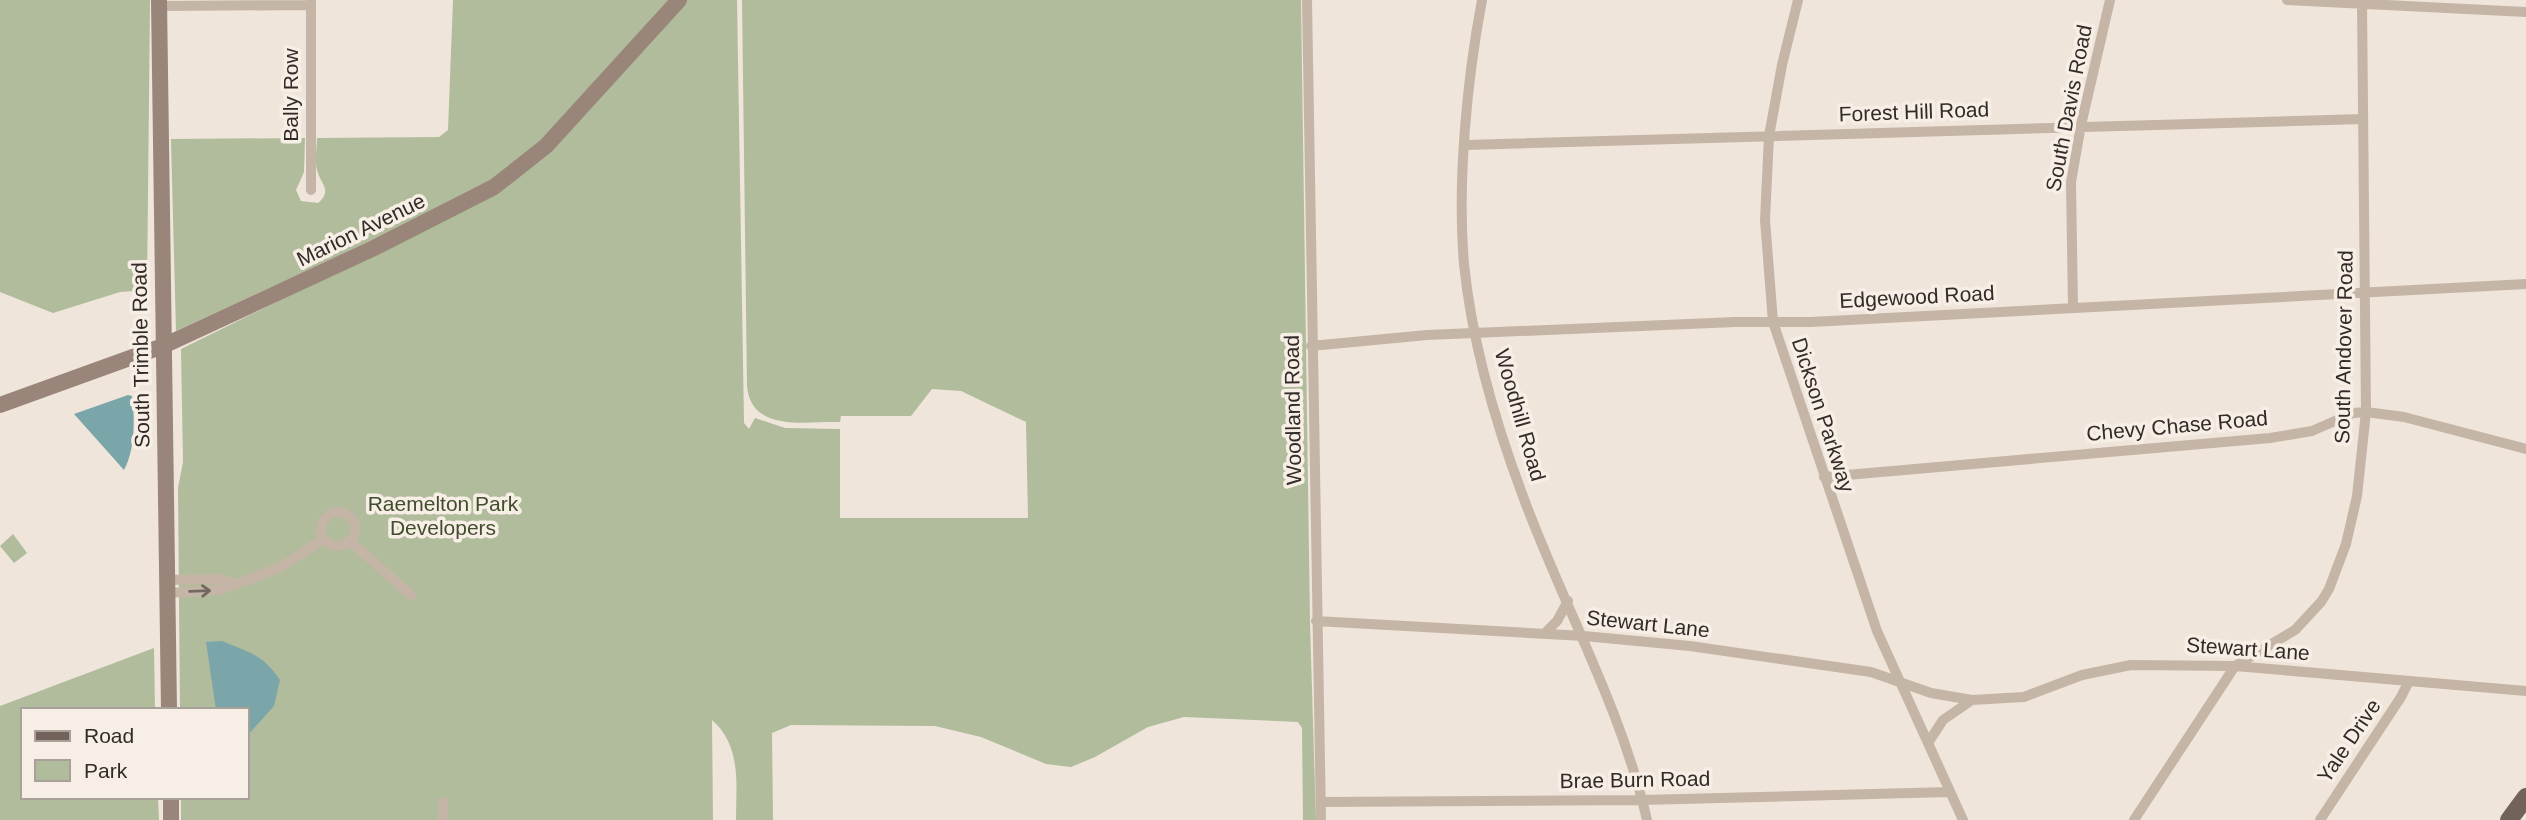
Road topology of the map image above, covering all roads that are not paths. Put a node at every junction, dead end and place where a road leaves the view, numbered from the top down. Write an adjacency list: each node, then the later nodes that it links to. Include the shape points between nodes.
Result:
1 (679, 0): 21 (street, Marion Avenue, via 546,146 508,178 374,248)
2 (1307, 0): 22 (street, Woodland Road)
3 (1482, 0): 14 (street, Woodhill Road)
4 (1798, 0): 13 (street, Dickson Parkway)
5 (2110, 0): 12 (street, South Davis Road)
6 (2287, 0): 9 (street)
7 (311, 2): 8 (street); 15 (street, Bally Row)
8 (159, 3): 21 (street, South Trimble Road)
9 (2362, 4): 10 (street); 11 (street, South Andover Road)
10 (2526, 12)
11 (2363, 119): 12 (street, Forest Hill Road); 17 (street, South Andover Road)
12 (2081, 125): 13 (street, Forest Hill Road); 18 (street, South Davis Road, via 2070,200)
13 (1769, 136): 14 (street, Forest Hill Road); 19 (street, Dickson Parkway, via 1765,220)
14 (1466, 145): 20 (street, Woodhill Road, via 1463,248)
15 (311, 190)
16 (2526, 284): 17 (street, Edgewood Road)
17 (2366, 292): 18 (street, Edgewood Road); 24 (street, South Andover Road)
18 (2074, 308): 19 (street, Edgewood Road)
19 (1773, 322): 20 (street, Edgewood Road); 26 (street, Dickson Parkway)
20 (1477, 335): 22 (street, Edgewood Road); 31 (street, Woodhill Road, via 1518,482)
21 (163, 346): 23 (street, Marion Avenue); 29 (street, South Trimble Road)
22 (1311, 346): 32 (street, Woodland Road)
23 (0, 405)
24 (2366, 412): 25 (street, Chevy Chase Road); 26 (street, Chevy Chase Road, via 2353,413 2312,432 2270,438); 35 (street, South Andover Road, via 2352,520 2329,589 2295,630)
25 (2526, 449)
26 (1824, 477): 36 (street, Dickson Parkway, via 1877,631)
27 (324, 539): 28 (street, via 337,546); 28 (street, via 322,523 339,512 355,526); 29 (street, via 279,568 232,583 220,579)
28 (350, 541): 30 (street)
29 (167, 586): 40 (street, South Trimble Road)
30 (411, 595)
31 (1568, 601): 33 (street, via 1558,621); 34 (street, Woodhill Road)
32 (1316, 621): 33 (street, Stewart Lane); 47 (street, Woodland Road)
33 (1544, 634): 34 (street, Stewart Lane)
34 (1584, 636): 36 (street, Stewart Lane, via 1741,653); 45 (street, Woodhill Road, via 1617,718)
35 (2235, 666): 37 (street, Stewart Lane); 39 (street, Stewart Lane, via 2131,665 2082,675 2024,697); 53 (street, South Andover Road)
36 (1899, 680): 39 (street, Stewart Lane, via 1931,693); 41 (street, Dickson Parkway)
37 (2409, 681): 38 (street, Stewart Lane); 54 (street, Yale Drive)
38 (2526, 691)
39 (1972, 700): 41 (street, via 1943,720)
40 (169, 708)
41 (1928, 743): 42 (street, Dickson Parkway)
42 (1950, 792): 45 (street, Brae Burn Road); 52 (street, Dickson Parkway)
43 (2526, 797): 55 (main road)
44 (171, 799): 48 (street)
45 (1642, 800): 47 (street, Brae Burn Road); 51 (street, Woodhill Road)
46 (443, 802): 49 (street)
47 (1321, 802): 50 (street, Woodland Road)
48 (171, 820)
49 (443, 820)
50 (1321, 820)
51 (1647, 820)
52 (1963, 820)
53 (2134, 820)
54 (2320, 820)
55 (2509, 820)

